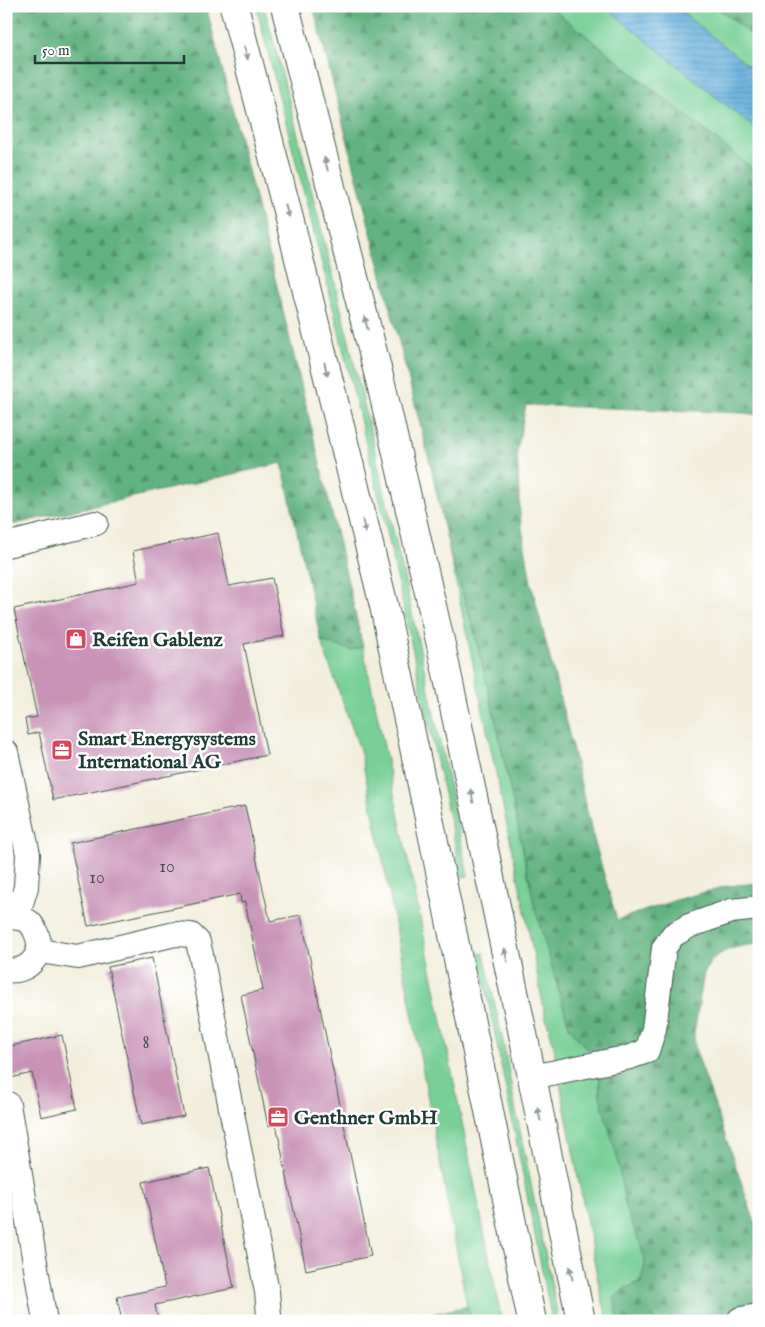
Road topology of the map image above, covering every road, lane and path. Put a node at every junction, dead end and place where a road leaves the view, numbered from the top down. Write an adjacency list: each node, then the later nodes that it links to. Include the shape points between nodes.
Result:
1 (234, 6): 15 (main road, one-way to 15, via 384,606)
2 (284, 6): 10 (main road, one-way to 2, via 441,645 382,388)
3 (96, 523): 4 (street)
4 (6, 545)
5 (6, 752): 7 (street, via 28,854 26,887)
6 (759, 908): 10 (street, via 731,911 673,935 664,948 654,1029 647,1051)
7 (12, 917): 8 (street, via 28,922 35,929)
8 (39, 951): 9 (street, via 31,964 21,970); 12 (street, via 78,957 175,934 191,935 198,942)
9 (6, 970)
10 (532, 1077): 16 (main road, one-way to 10)
11 (8, 1104): 14 (street)
12 (269, 1315)
13 (759, 1318): 17 (main road)
14 (45, 1321)
15 (532, 1321)
16 (581, 1321)
17 (741, 1321)

